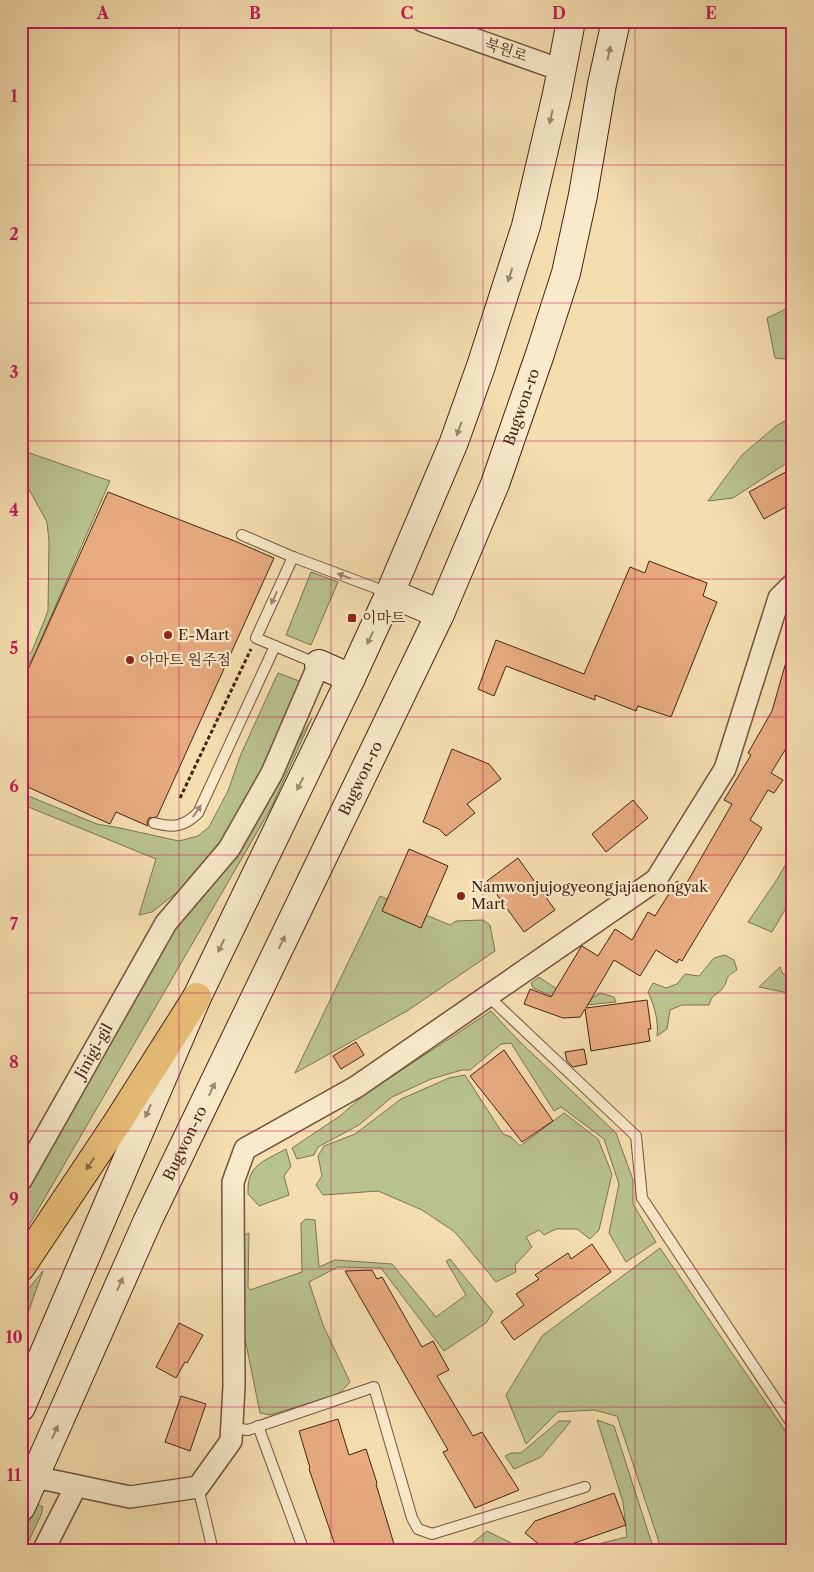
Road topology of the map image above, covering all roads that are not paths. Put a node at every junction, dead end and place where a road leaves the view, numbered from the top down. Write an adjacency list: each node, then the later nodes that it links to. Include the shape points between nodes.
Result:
1 (423, 21): 4 (street, 북원로)
2 (571, 21): 4 (street)
3 (616, 21): 5 (street, Bugwon-ro, one-way to 3)
4 (562, 70): 5 (street); 9 (street, one-way to 9, via 526,226 481,366 454,442)
5 (602, 84): 10 (street, Bugwon-ro, via 583,195 563,282 495,484)
6 (242, 535): 7 (lane)
7 (293, 557): 9 (lane, one-way to 7); 11 (lane, one-way to 11, via 256,638)
8 (793, 584): 15 (street, via 779,598 725,769 656,880)
9 (390, 593): 10 (street); 13 (street, one-way to 13)
10 (440, 614): 23 (street, Bugwon-ro, one-way to 10)
11 (275, 646): 12 (lane); 14 (lane, one-way to 11, via 178,826 198,813)
12 (319, 664): 13 (street); 17 (street, Jinigi-gil, via 272,773 228,849 166,923)
13 (351, 678): 16 (street, one-way to 16)
14 (154, 823)
15 (488, 996): 20 (lane, via 636,1136 642,1198); 22 (street, via 356,1087 245,1149 233,1182)
16 (197, 997): 18 (highway, one-way to 18); 19 (street, one-way to 19)
17 (21, 1180)
18 (21, 1267)
19 (21, 1407)
20 (793, 1422)
21 (258, 1426): 22 (lane, via 248,1430); 26 (lane, via 374,1387 412,1518 418,1529 432,1534); 30 (lane)
22 (232, 1428): 25 (street, via 231,1441)
23 (28, 1474): 24 (street); 27 (street, Bugwon-ro)
24 (76, 1486): 25 (street, via 130,1497); 28 (street)
25 (198, 1487): 29 (lane)
26 (585, 1487)
27 (21, 1507)
28 (43, 1551)
29 (214, 1551)
30 (304, 1551)

